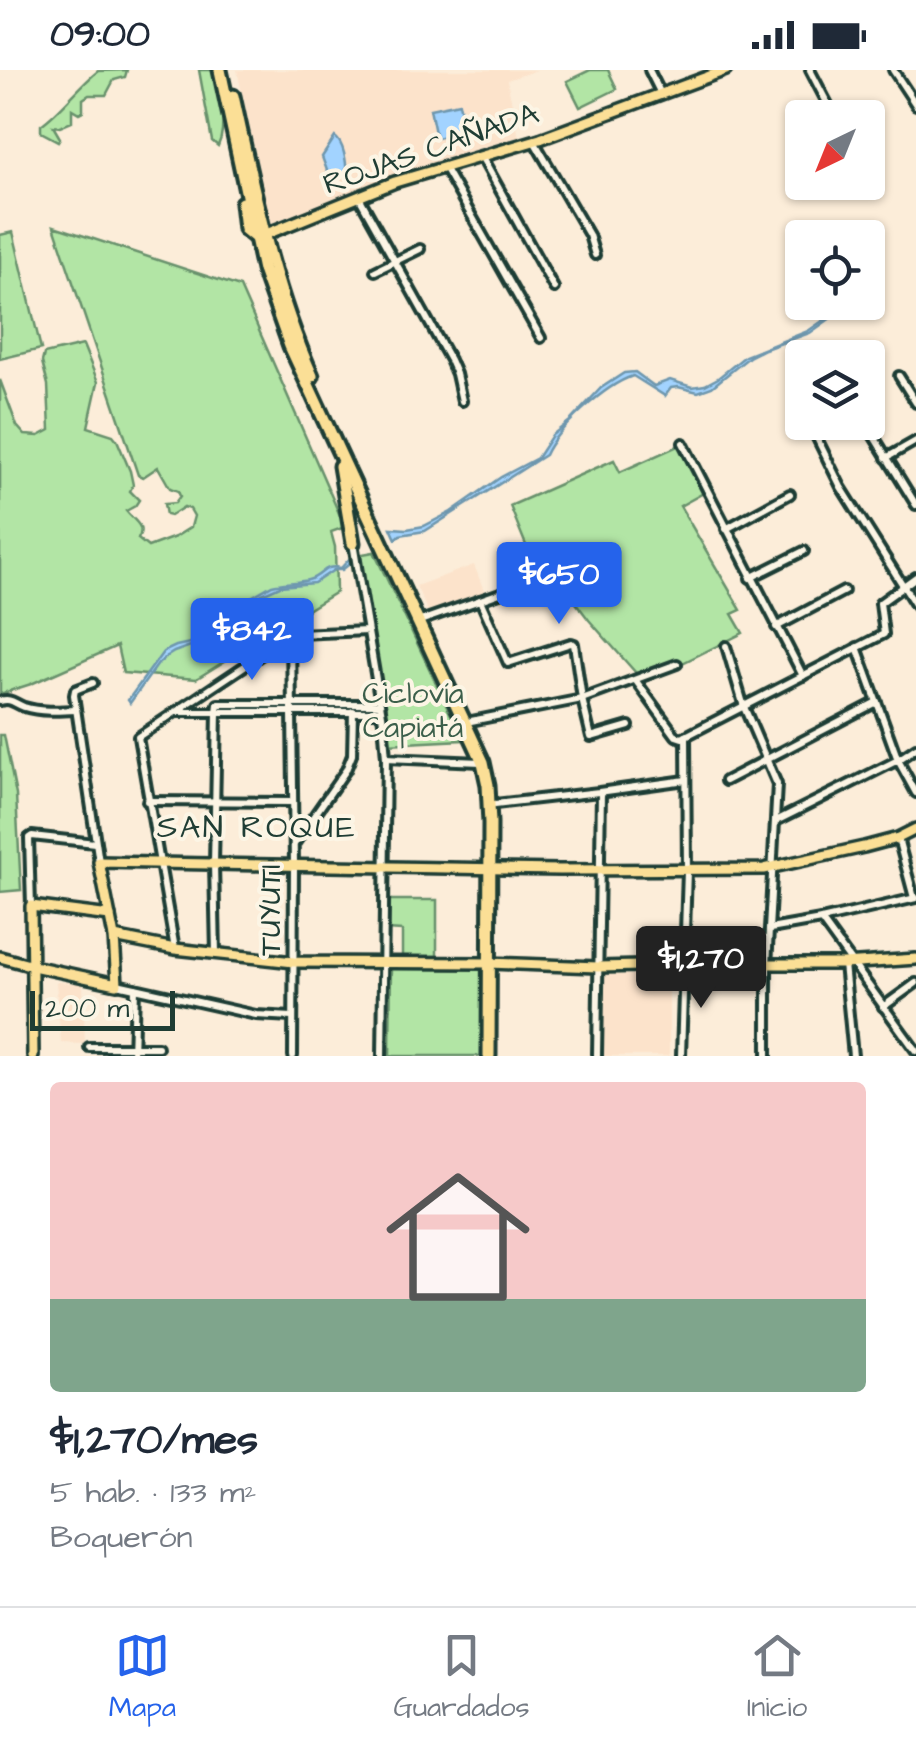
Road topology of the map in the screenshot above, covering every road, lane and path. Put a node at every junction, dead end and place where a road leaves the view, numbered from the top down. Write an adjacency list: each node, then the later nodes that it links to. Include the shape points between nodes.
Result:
1 (220, 70): 15 (highway)
2 (228, 70): 15 (highway)
3 (649, 70): 8 (street)
4 (726, 70): 7 (main road, ROJAS CAÑADA)
5 (810, 70): 9 (street)
6 (893, 70): 10 (street)
7 (713, 72): 8 (main road, ROJAS CAÑADA)
8 (662, 95): 11 (main road, ROJAS CAÑADA)
9 (826, 100)
10 (916, 105)
11 (534, 141): 12 (main road, ROJAS CAÑADA); 17 (street)
12 (481, 156): 13 (main road, ROJAS CAÑADA); 20 (street)
13 (444, 167): 14 (main road, ROJAS CAÑADA); 21 (street)
14 (359, 197): 15 (main road, ROJAS CAÑADA); 18 (street)
15 (260, 236): 29 (highway, via 264,270 290,346); 33 (highway, via 297,342)
16 (420, 248): 18 (street)
17 (595, 255)
18 (395, 262): 19 (street); 23 (street, via 450,360)
19 (376, 270)
20 (554, 288)
21 (541, 338)
22 (899, 376): 24 (street)
23 (462, 402)
24 (916, 403)
25 (818, 440): 41 (street)
26 (876, 440): 30 (street)
27 (916, 441): 30 (street)
28 (682, 444): 34 (street)
29 (336, 448): 33 (highway); 35 (highway)
30 (886, 458): 32 (street)
31 (790, 494): 34 (street)
32 (916, 505)
33 (377, 528): 36 (highway)
34 (726, 529): 40 (street)
35 (353, 543): 47 (street)
36 (386, 548): 45 (highway); 72 (highway)
37 (804, 550): 40 (street)
38 (554, 574): 43 (street)
39 (916, 577): 41 (street)
40 (750, 578): 46 (street)
41 (902, 585): 44 (street); 50 (street, via 880,603 884,634)
42 (844, 591): 46 (street)
43 (480, 600): 45 (street); 55 (street, via 508,664 574,644)
44 (916, 606)
45 (424, 620): 65 (highway)
46 (776, 627): 52 (street)
47 (367, 630): 48 (street); 60 (street)
48 (291, 636): 59 (street, TUYUTI); 63 (street)
49 (726, 646): 58 (street)
50 (857, 647): 52 (street); 57 (street)
51 (676, 664): 53 (street)
52 (802, 676): 58 (street)
53 (636, 681): 55 (street); 67 (street, via 676,736)
54 (94, 684): 61 (street, via 75,690)
55 (582, 699): 65 (street); 66 (street, via 591,737)
56 (0, 701): 61 (street)
57 (877, 702): 70 (street); 71 (street)
58 (744, 707): 67 (street); 70 (street)
59 (293, 708): 60 (street); 62 (street); 64 (street, via 218,704); 79 (street, TUYUTI)
60 (380, 708): 62 (street); 69 (street)
61 (76, 710): 84 (street)
62 (353, 711): 85 (street, via 346,770)
63 (174, 712): 64 (street); 78 (street, via 138,737)
64 (218, 712): 77 (street)
65 (471, 721): 80 (highway, via 488,760)
66 (628, 726)
67 (686, 736): 73 (street)
68 (916, 748): 71 (street)
69 (386, 758): 72 (street); 90 (street)
70 (768, 759): 74 (street); 81 (street)
71 (898, 760): 76 (street); 81 (street)
72 (483, 762): 91 (highway)
73 (686, 780): 75 (street); 94 (street)
74 (725, 780)
75 (601, 792): 80 (street); 92 (street)
76 (916, 794)
77 (215, 801): 78 (street); 79 (street); 88 (street)
78 (148, 802): 87 (street)
79 (293, 802): 85 (street, TUYUTI)
80 (495, 804): 91 (highway)
81 (776, 821): 93 (street)
82 (916, 829): 83 (main road)
83 (898, 838): 93 (main road); 95 (street)
84 (95, 843): 86 (street); 96 (street, via 29,838)
85 (294, 845): 89 (street, TUYUTI)
86 (99, 862): 87 (main road); 97 (main road)
87 (159, 863): 88 (main road); 101 (street)
88 (214, 864): 89 (main road); 102 (street)
89 (294, 865): 90 (main road); 105 (street, TUYUTI)
90 (384, 866): 91 (main road); 106 (street)
91 (492, 868): 92 (main road); 107 (highway)
92 (600, 868): 94 (main road); 108 (street)
93 (774, 868): 94 (main road); 99 (street)
94 (687, 870): 109 (street)
95 (915, 898): 98 (street)
96 (31, 906): 97 (main road); 111 (main road)
97 (110, 916): 100 (main road)
98 (821, 920): 99 (street); 110 (street)
99 (770, 930): 112 (street)
100 (114, 937): 101 (main road); 114 (main road)
101 (175, 949): 102 (main road)
102 (216, 954): 105 (main road)
103 (0, 957): 111 (main road)
104 (916, 958): 110 (main road)
105 (294, 962): 106 (main road); 117 (street, TUYUTI)
106 (384, 962): 107 (main road); 125 (street)
107 (492, 963): 108 (main road); 126 (highway)
108 (598, 964): 109 (main road); 127 (street)
109 (684, 964): 112 (main road); 128 (street)
110 (848, 964): 112 (main road); 116 (street); 130 (street)
111 (33, 966): 114 (main road); 122 (main road)
112 (767, 966): 129 (street)
113 (916, 983): 116 (street)
114 (118, 984): 115 (street)
115 (134, 988): 117 (street); 118 (street)
116 (883, 1007): 121 (street)
117 (292, 1017): 124 (street, TUYUTI)
118 (133, 1046): 119 (street); 120 (street); 123 (street)
119 (89, 1047)
120 (158, 1047)
121 (916, 1051)
122 (34, 1056)
123 (133, 1056)
124 (293, 1056)
125 (382, 1056)
126 (492, 1056)
127 (597, 1056)
128 (682, 1056)
129 (768, 1056)
130 (853, 1056)

